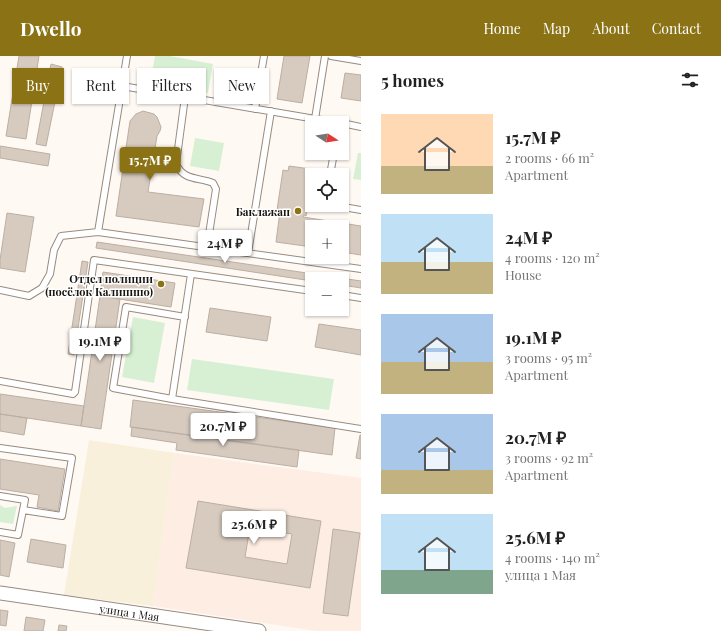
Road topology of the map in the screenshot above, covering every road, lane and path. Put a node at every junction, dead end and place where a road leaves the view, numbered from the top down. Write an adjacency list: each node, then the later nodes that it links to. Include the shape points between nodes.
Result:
1 (127, 56): 6 (lane)
2 (264, 56): 10 (lane)
3 (325, 56): 12 (lane)
4 (332, 56): 5 (lane)
5 (361, 61)
6 (125, 68)
7 (206, 101): 10 (lane)
8 (119, 104): 18 (lane)
9 (183, 104): 19 (lane, via 176,164 184,175 213,183 216,189)
10 (255, 109): 11 (lane)
11 (271, 111): 13 (lane); 20 (lane)
12 (315, 116)
13 (305, 117)
14 (349, 125): 15 (lane)
15 (361, 127)
16 (349, 208): 17 (lane)
17 (361, 210)
18 (98, 232): 19 (lane); 23 (lane, via 61,236 54,250 50,274 42,288 29,296)
19 (207, 247): 20 (lane)
20 (248, 253): 21 (lane)
21 (361, 269)
22 (192, 274): 24 (lane); 27 (lane); 28 (lane, via 94,260 75,392 73,394)
23 (0, 290)
24 (305, 290)
25 (349, 296): 26 (lane)
26 (361, 298)
27 (185, 317): 29 (lane); 29 (lane, via 126,307 113,388)
28 (0, 381)
29 (172, 399): 30 (lane)
30 (361, 429)
31 (0, 448): 33 (lane, via 72,458 62,516)
32 (0, 496): 33 (lane, via 25,500)
33 (23, 510): 34 (lane, via 18,535)
34 (0, 532)
35 (0, 593): 36 (street, улица 1 Мая)
36 (179, 626): 37 (street, улица 1 Мая)
37 (259, 631)

